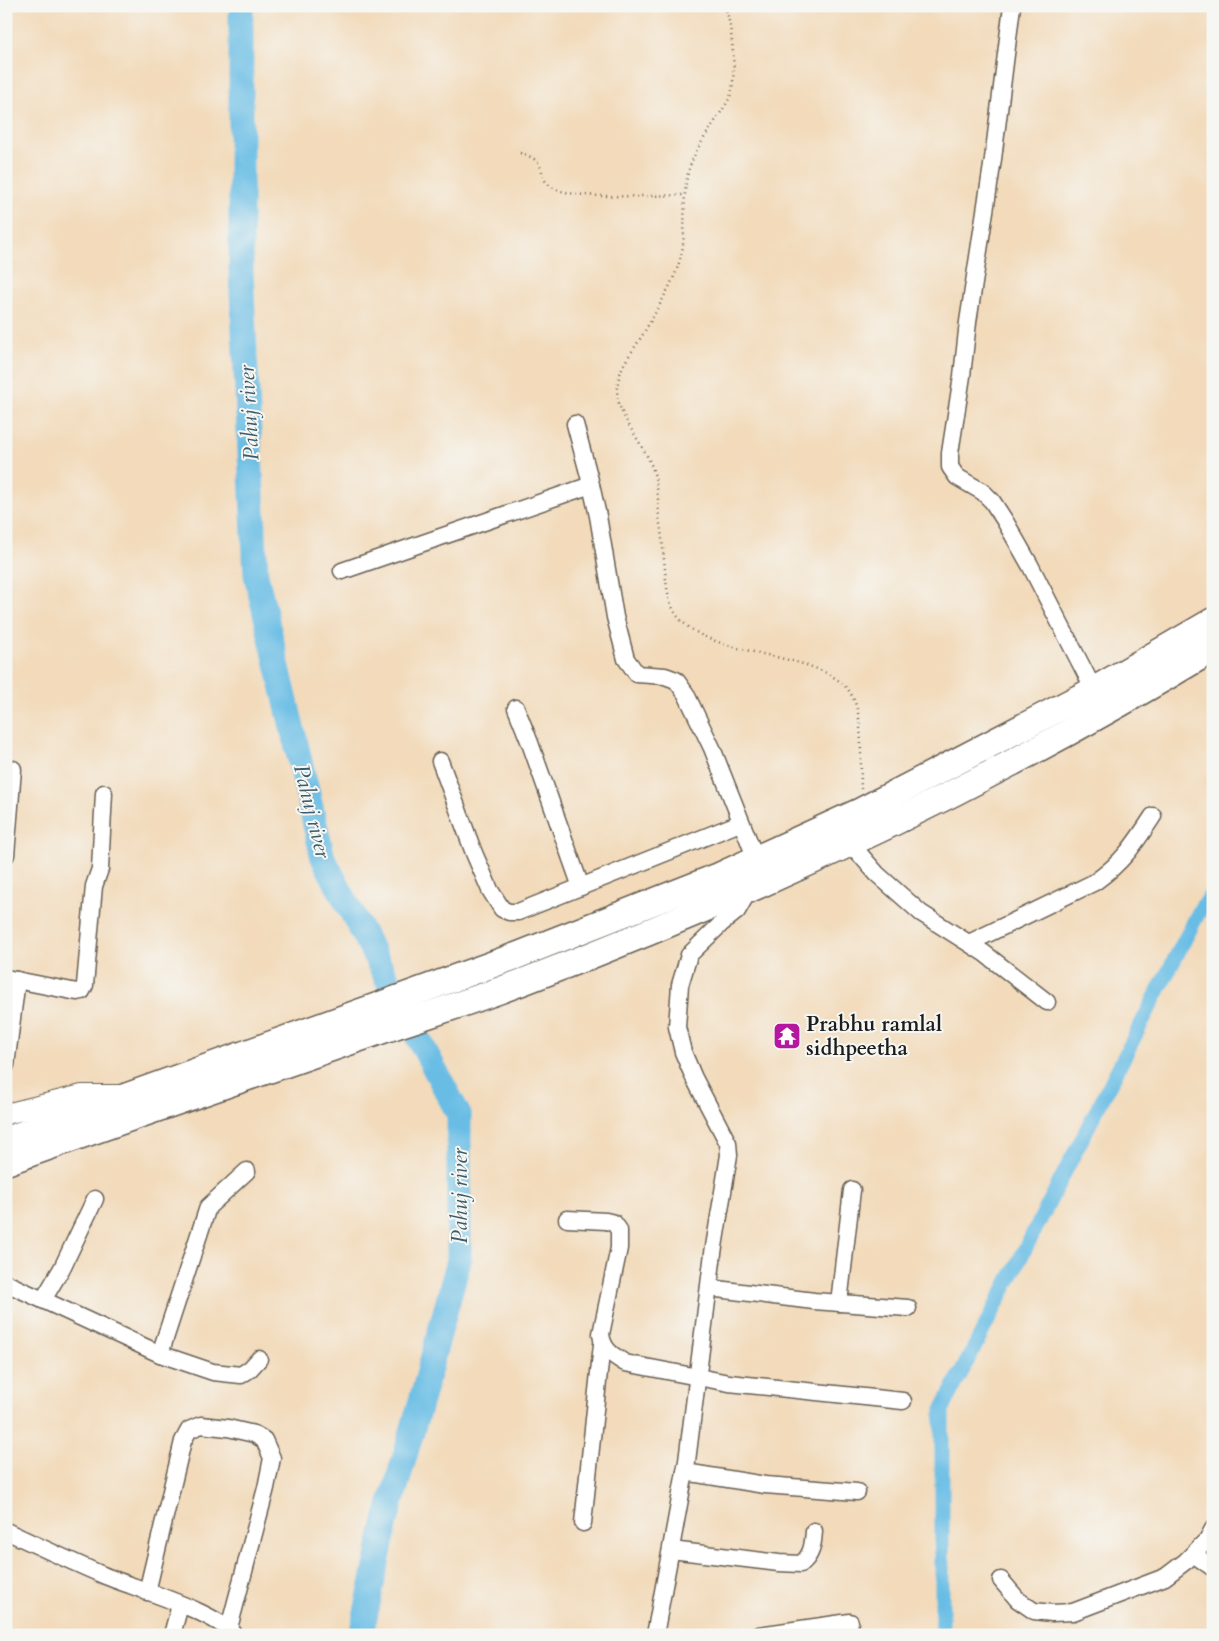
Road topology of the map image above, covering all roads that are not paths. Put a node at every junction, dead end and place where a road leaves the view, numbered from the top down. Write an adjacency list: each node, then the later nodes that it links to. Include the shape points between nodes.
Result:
1 (1012, 6): 7 (street, via 950,467 957,477 983,492 1005,521)
2 (574, 424): 3 (street)
3 (591, 485): 4 (street); 13 (street, via 615,617 626,659 638,674 676,680 686,694 712,748)
4 (342, 572)
5 (1213, 621): 7 (highway)
6 (1213, 649): 14 (highway, via 1050,741)
7 (1094, 690): 16 (highway, via 861,811)
8 (516, 708): 17 (street)
9 (440, 761): 17 (street, via 474,853 502,909 518,912)
10 (13, 769): 15 (street)
11 (104, 793): 20 (street, via 100,869 94,886 85,985 82,991 76,992)
12 (1153, 816): 19 (street, via 1114,869 1095,882)
13 (740, 823): 16 (street); 17 (street)
14 (850, 843): 18 (highway); 19 (street, via 901,896)
15 (6, 855)
16 (756, 859): 22 (highway)
17 (581, 887)
18 (750, 888): 22 (highway, via 529,980); 36 (street, via 737,911 689,955 680,985 677,1027 683,1052 728,1143 729,1155)
19 (969, 943): 21 (street)
20 (12, 979): 23 (street)
21 (1047, 1002)
22 (267, 1058): 24 (highway); 26 (highway)
23 (6, 1065)
24 (128, 1095): 25 (street, via 82,1095); 27 (highway)
25 (6, 1114)
26 (113, 1123): 27 (highway); 31 (street, via 44,1159)
27 (73, 1127): 28 (highway); 29 (highway)
28 (6, 1140)
29 (6, 1162)
30 (248, 1171): 41 (street, via 208,1207)
31 (6, 1173)
32 (852, 1190): 38 (street)
33 (95, 1199): 37 (street, via 66,1261)
34 (567, 1219): 40 (street, via 606,1221 614,1223 619,1230 619,1248 601,1334)
35 (6, 1283): 37 (street)
36 (709, 1288): 38 (street); 43 (street)
37 (42, 1300): 41 (street)
38 (839, 1303): 39 (street)
39 (908, 1308)
40 (602, 1344): 43 (street, via 611,1355 625,1363); 47 (street)
41 (160, 1354): 42 (street, via 213,1372 241,1375)
42 (260, 1359)
43 (698, 1378): 44 (street); 45 (street)
44 (903, 1401)
45 (685, 1472): 46 (street, via 765,1485); 51 (street)
46 (857, 1492)
47 (583, 1523)
48 (1213, 1529): 52 (street)
49 (6, 1531): 55 (street)
50 (814, 1531): 51 (street, via 809,1558 801,1564)
51 (671, 1550): 60 (street)
52 (1192, 1554): 53 (street); 54 (street, via 1165,1577 1073,1612 1034,1611 1018,1600)
53 (1213, 1568)
54 (1001, 1580)
55 (147, 1592): 56 (street); 58 (street, via 179,1456 189,1430 201,1425 254,1434 264,1440 272,1458)
56 (180, 1605): 58 (street); 59 (street)
57 (850, 1622): 61 (street)
58 (231, 1631)
59 (172, 1635)
60 (655, 1635)
61 (759, 1635)

